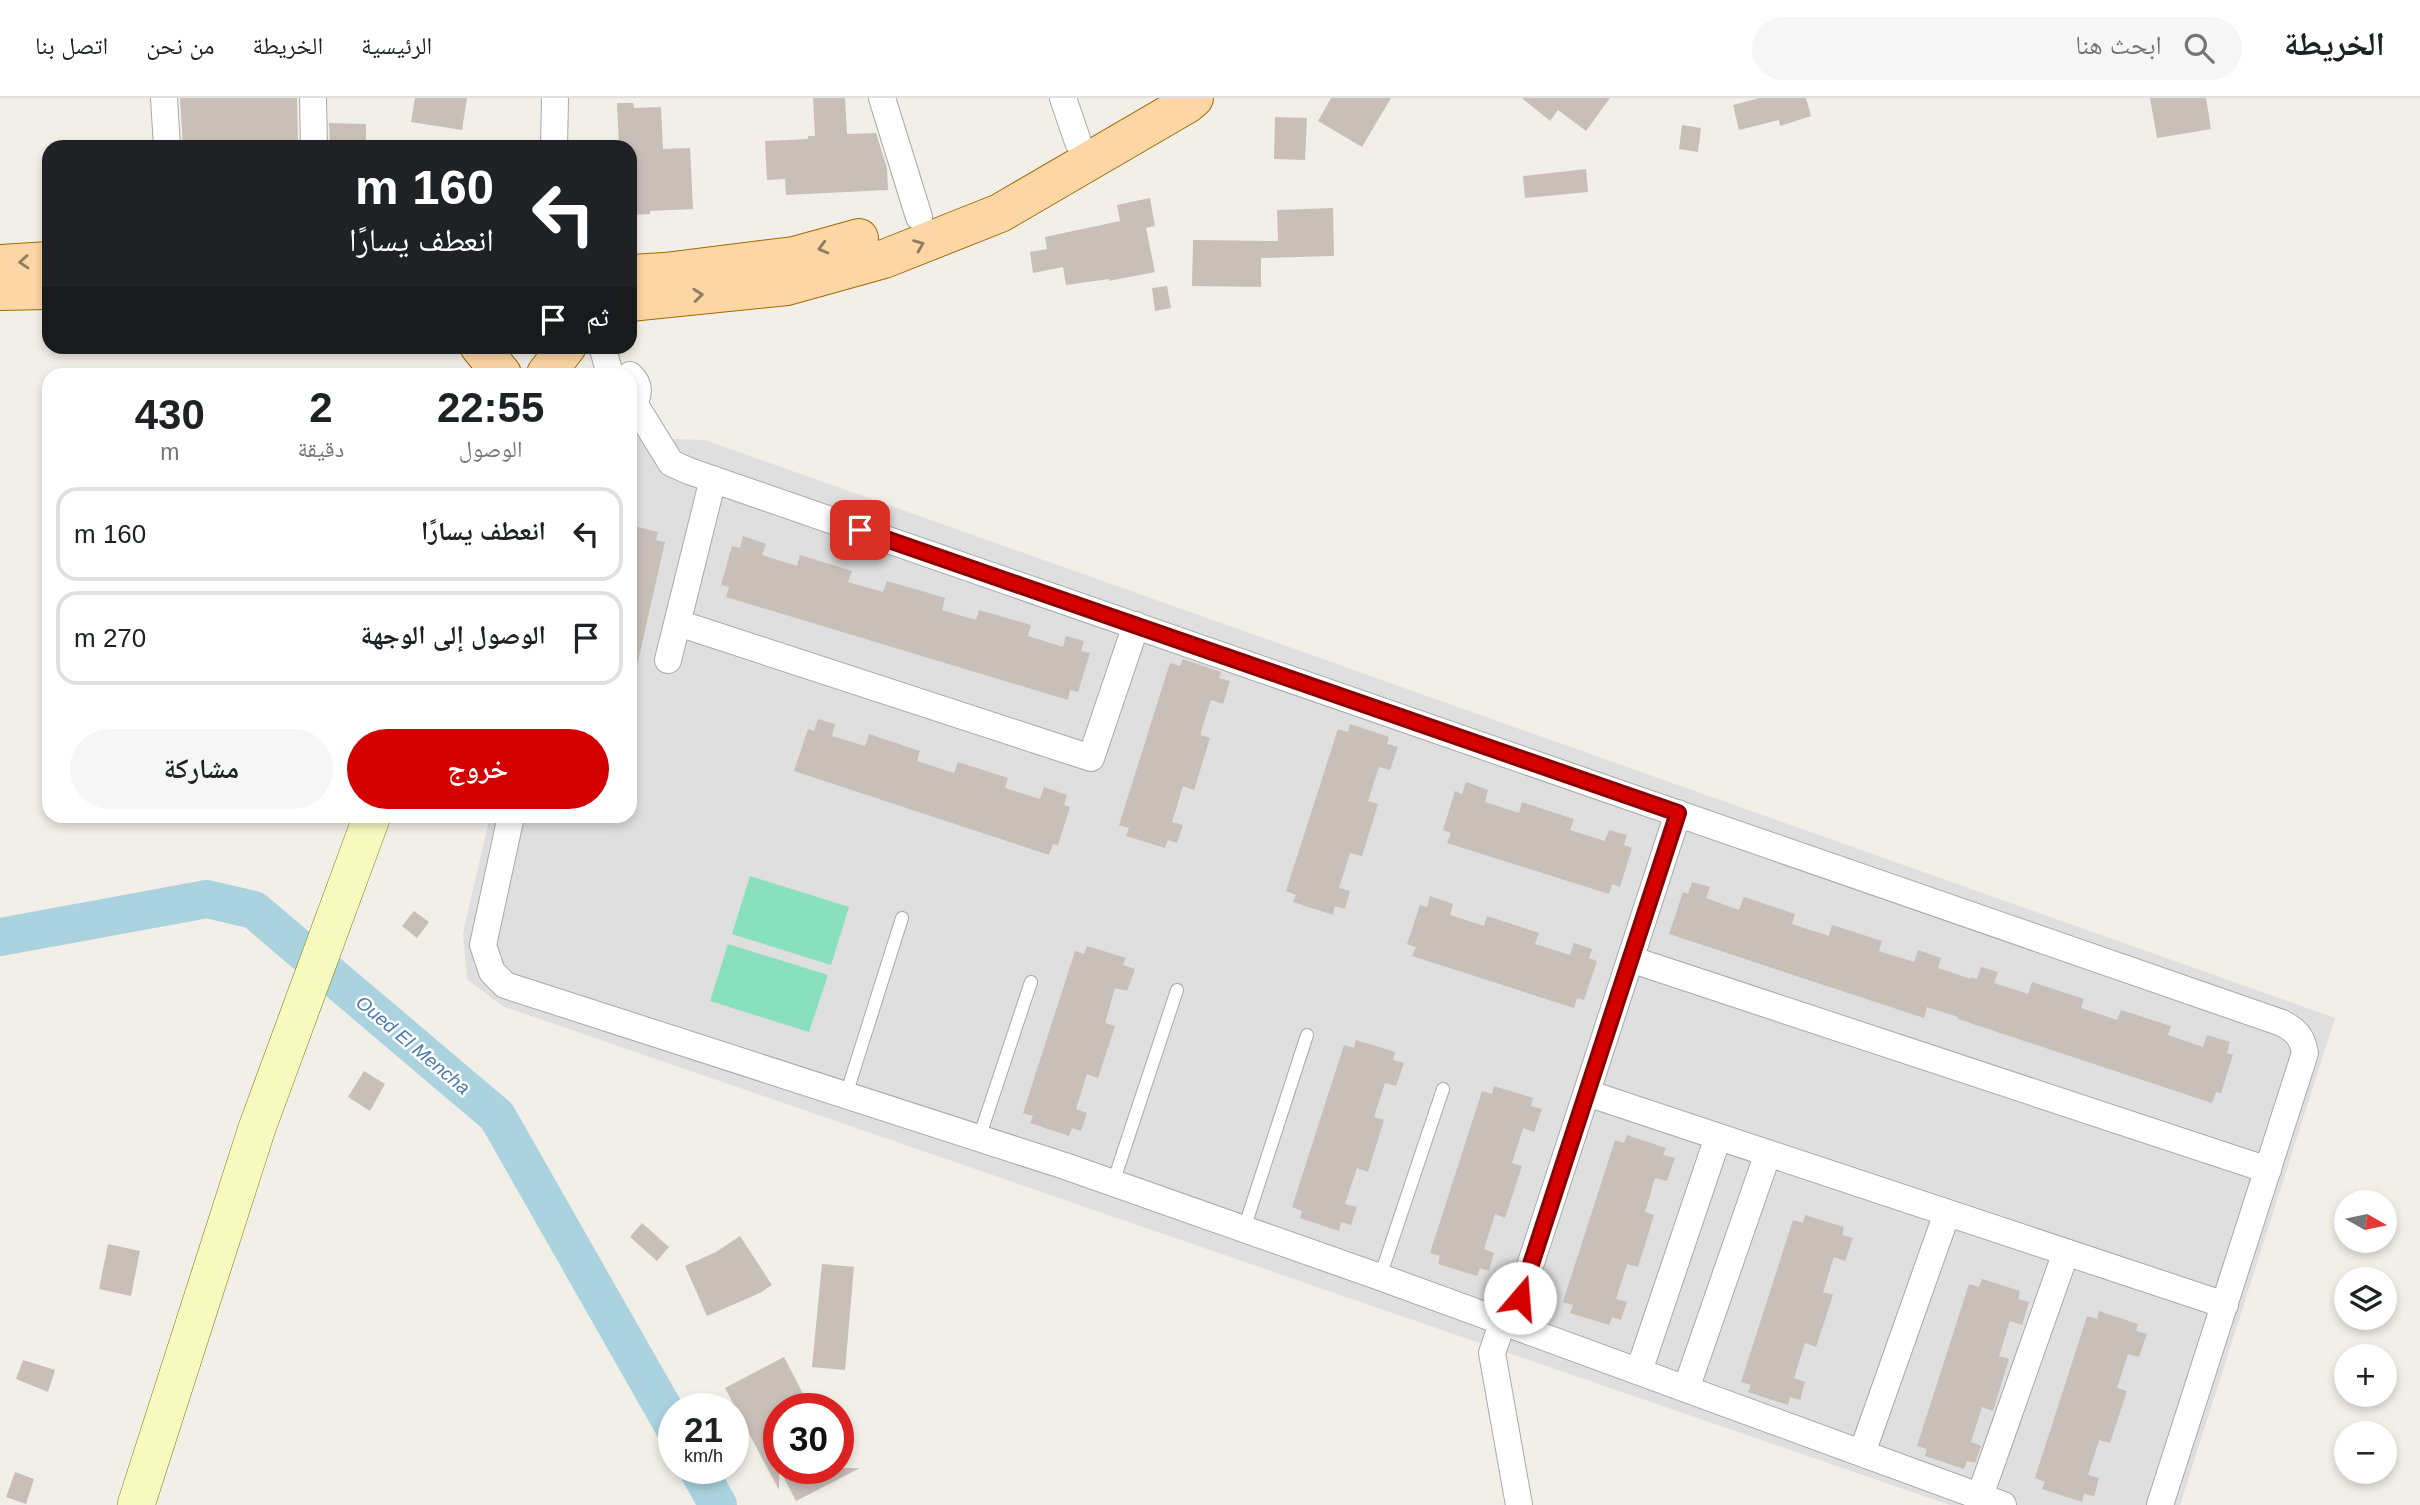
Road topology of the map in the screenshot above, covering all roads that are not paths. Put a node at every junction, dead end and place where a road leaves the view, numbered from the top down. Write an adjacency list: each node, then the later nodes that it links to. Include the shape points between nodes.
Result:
1 (164, 98): 8 (street)
2 (313, 98): 9 (street)
3 (555, 98): 10 (street)
4 (882, 98): 12 (street)
5 (1063, 98): 11 (street)
6 (1150, 98): 11 (main road)
7 (1194, 98): 18 (main road, one-way to 7, via 787,286 884,259 1000,213)
8 (166, 140)
9 (314, 140)
10 (554, 140)
11 (1077, 142): 12 (main road, via 989,189)
12 (919, 217): 15 (main road, one-way to 15, via 793,256)
13 (42, 261): 14 (main road, one-way to 14)
14 (0, 264)
15 (637, 274)
16 (42, 290): 17 (main road)
17 (0, 291)
18 (637, 301)
19 (486, 354): 21 (main road)
20 (561, 354): 22 (main road)
21 (499, 368)
22 (550, 368)
23 (637, 412): 24 (street, via 671,463)
24 (713, 479): 25 (street); 26 (street)
25 (678, 623): 26 (street, via 1091,758); 27 (street)
26 (1136, 625): 28 (street)
27 (668, 660)
28 (1678, 813): 32 (street); 42 (street, via 2295,1030 2305,1053)
29 (369, 823): 54 (main road, via 257,1128)
30 (509, 823): 38 (street, via 483,945 492,972 505,985)
31 (902, 918): 38 (lane)
32 (1630, 960): 37 (street); 42 (street)
33 (1031, 982): 40 (lane)
34 (1177, 990): 43 (lane)
35 (1307, 1035): 45 (lane)
36 (1443, 1089): 47 (lane)
37 (1587, 1093): 39 (street); 49 (street)
38 (846, 1095): 40 (street)
39 (1718, 1137): 41 (street); 50 (street)
40 (979, 1138): 43 (street)
41 (1768, 1153): 44 (street); 51 (street)
42 (2268, 1170): 48 (street)
43 (1113, 1183): 45 (street)
44 (1947, 1213): 46 (street); 52 (street)
45 (1244, 1229): 47 (street)
46 (2066, 1252): 48 (street); 53 (street)
47 (1380, 1277): 49 (street)
48 (2225, 1305): 56 (street)
49 (1507, 1323): 50 (street); 55 (street, via 1492,1353)
50 (1639, 1371): 51 (street)
51 (1686, 1389): 52 (street)
52 (1862, 1453): 53 (street)
53 (1992, 1501)
54 (136, 1505)
55 (1520, 1505)
56 (2160, 1505)

